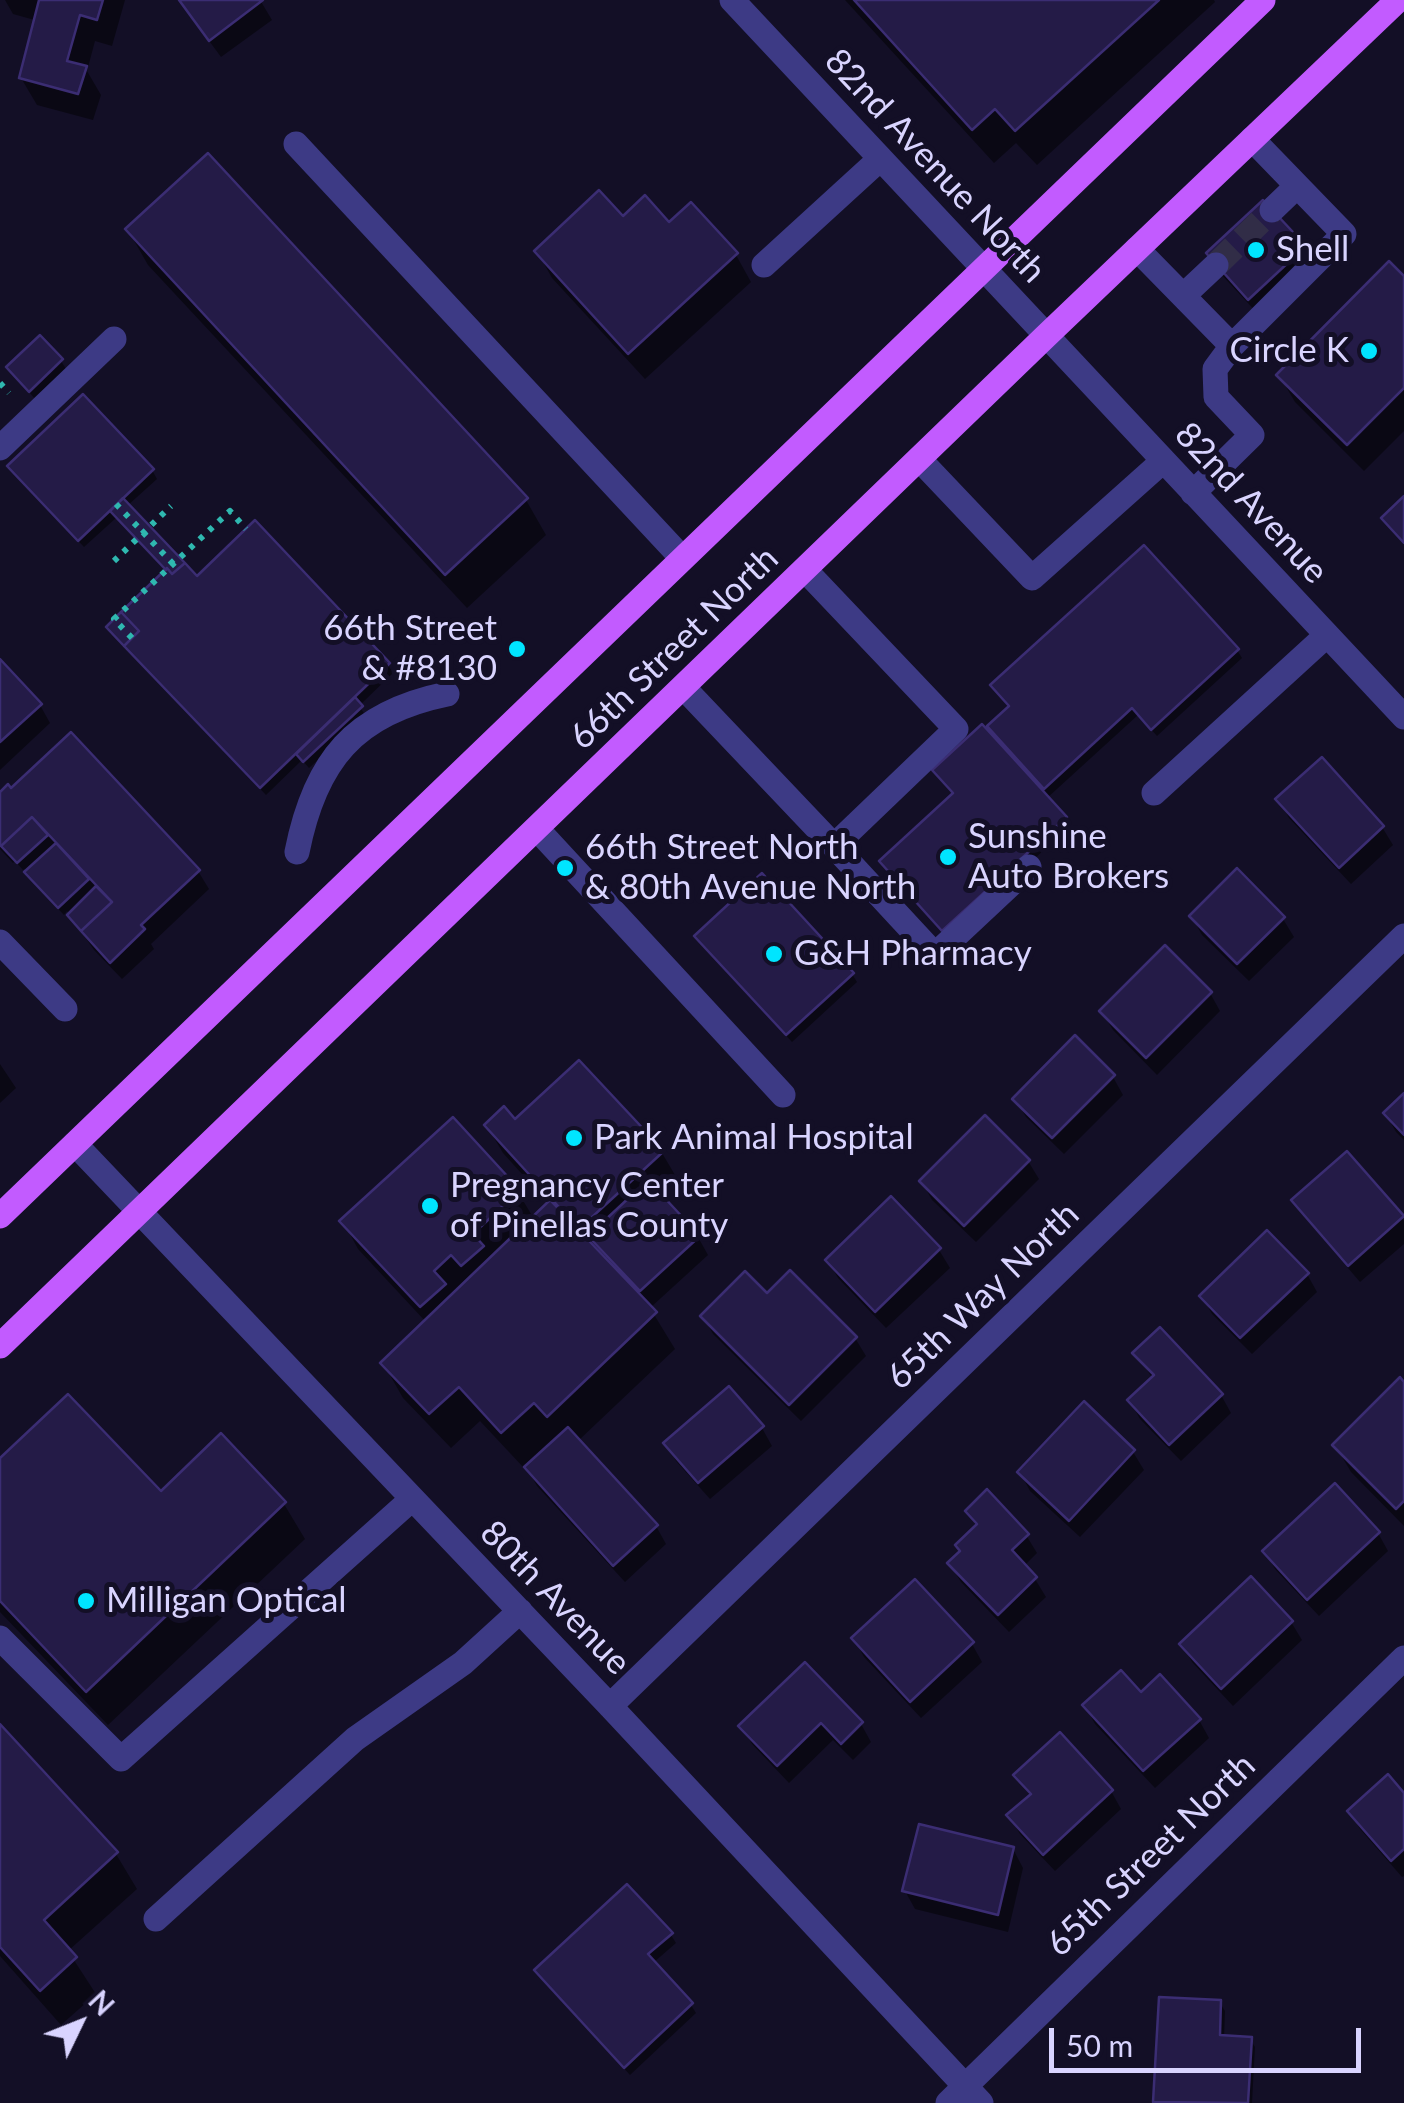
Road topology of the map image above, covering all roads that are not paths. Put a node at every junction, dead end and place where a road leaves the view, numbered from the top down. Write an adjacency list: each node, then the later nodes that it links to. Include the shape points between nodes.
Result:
1 (732, 0): 6 (street, 82nd Avenue North)
2 (1263, 0): 12 (main road, 66th Street North)
3 (1398, 0): 4 (main road, 66th Street North)
4 (1252, 139): 7 (street); 9 (main road, 66th Street North)
5 (296, 144): 21 (street)
6 (880, 158): 10 (street); 12 (street, 82nd Avenue North)
7 (1297, 186): 8 (street); 16 (street, via 1344,234)
8 (1272, 210)
9 (1137, 249): 13 (street); 14 (main road, 66th Street North)
10 (764, 265)
11 (1216, 265): 13 (street)
12 (983, 268): 14 (street, 82nd Avenue North); 21 (main road, 66th Street North)
13 (1183, 296): 16 (street)
14 (1046, 336): 18 (main road, 66th Street North); 19 (street, 82nd Avenue)
15 (114, 339): 17 (street)
16 (1232, 346): 20 (street, via 1215,369 1216,397 1252,436)
17 (0, 448)
18 (919, 460): 19 (street, via 1032,578); 22 (main road, 66th Street North)
19 (1164, 461): 20 (street, 82nd Avenue)
20 (1193, 493): 23 (street, 82nd Avenue)
21 (682, 558): 36 (main road, 66th Street North)
22 (805, 570): 24 (main road, 66th Street North); 29 (street, via 956,729)
23 (1327, 635): 26 (street, 82nd Avenue); 27 (street)
24 (684, 687): 28 (main road, 66th Street North); 29 (street)
25 (447, 694): 30 (street, via 390,711 338,752 304,816)
26 (1404, 718)
27 (1154, 794)
28 (537, 829): 35 (street); 37 (main road, 66th Street North)
29 (834, 846): 31 (street, via 934,954)
30 (297, 852)
31 (1029, 867)
32 (1404, 936): 44 (street, 65th Way North)
33 (0, 942): 34 (street)
34 (66, 1010)
35 (783, 1095)
36 (75, 1144): 37 (street, 80th Avenue); 38 (main road, 66th Street North)
37 (140, 1213): 39 (main road, 66th Street North); 40 (street, 80th Avenue)
38 (0, 1216)
39 (0, 1346)
40 (412, 1498): 41 (street, 80th Avenue); 42 (street, via 121,1759)
41 (520, 1611): 44 (street, 80th Avenue); 45 (street, via 463,1663 354,1739)
42 (0, 1638)
43 (1404, 1658): 46 (street, 65th Street North)
44 (610, 1706): 46 (street, 80th Avenue)
45 (156, 1919)
46 (965, 2097)

